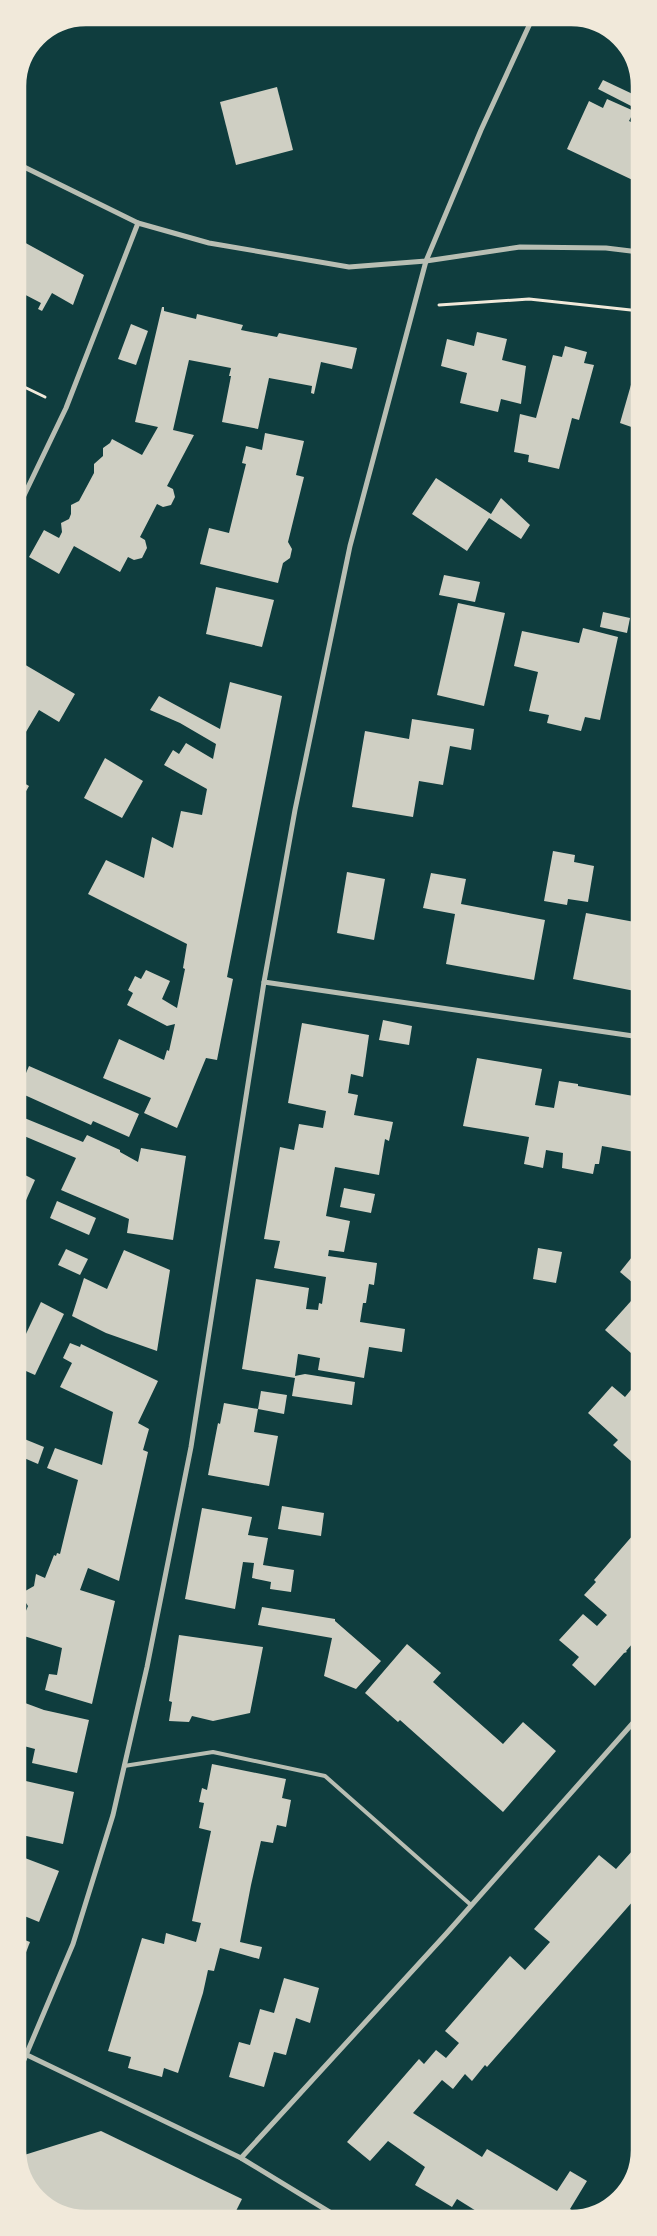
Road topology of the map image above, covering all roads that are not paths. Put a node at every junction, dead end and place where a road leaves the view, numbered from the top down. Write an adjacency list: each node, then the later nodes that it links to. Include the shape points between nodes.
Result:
1 (529, 25): 5 (street)
2 (25, 167): 3 (street)
3 (138, 223): 5 (street, via 209,243 349,267); 6 (street, via 66,408)
4 (632, 251): 5 (street, via 520,247)
5 (426, 261): 7 (street, via 350,546)
6 (25, 492)
7 (264, 982): 8 (street); 10 (street, via 191,1447)
8 (632, 1035)
9 (632, 1723): 11 (street)
10 (124, 1766): 11 (lane, via 213,1752 324,1776); 12 (street, via 113,1815 73,1944)
11 (471, 1905): 14 (street)
12 (27, 2055): 13 (street); 14 (street)
13 (25, 2059)
14 (241, 2158): 15 (street)
15 (328, 2211)

